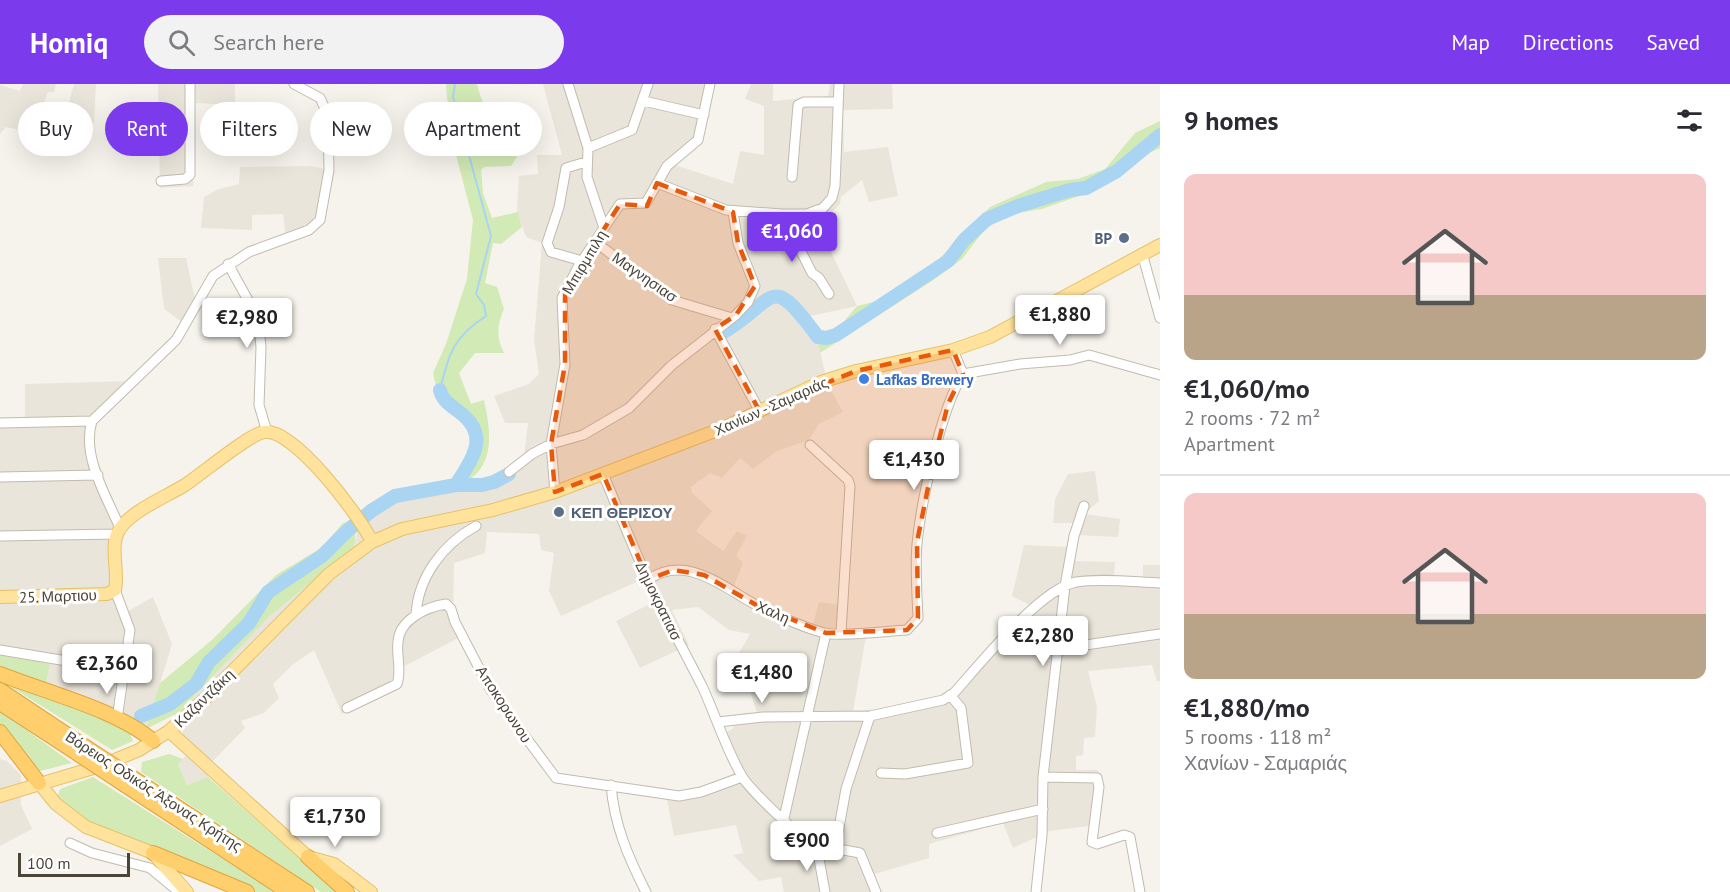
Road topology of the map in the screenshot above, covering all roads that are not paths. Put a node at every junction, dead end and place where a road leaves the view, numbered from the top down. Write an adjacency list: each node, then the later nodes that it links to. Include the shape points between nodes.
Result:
1 (190, 84): 13 (street, via 190,175)
2 (294, 84): 22 (street, via 320,99 328,116 328,170 320,220 309,230)
3 (568, 84): 10 (street)
4 (648, 84): 7 (street)
5 (710, 84): 9 (street)
6 (839, 84): 8 (street)
7 (644, 101): 9 (street); 10 (street, via 632,130)
8 (837, 102): 12 (street, via 798,105); 16 (street, via 832,198 817,212)
9 (704, 115): 14 (street, via 696,143 667,166)
10 (588, 148): 11 (street)
11 (586, 162): 17 (street, via 590,193); 21 (street, via 566,168 547,243 551,252)
12 (792, 177)
13 (162, 181)
14 (657, 183): 15 (street); 17 (street, Μπιρμπιλη, via 646,203 620,204)
15 (733, 212): 16 (street); 24 (street, via 738,243 755,286 748,302)
16 (782, 214): 23 (street, via 812,273)
17 (604, 228): 18 (street, Μπιρμπιλη)
18 (594, 241): 21 (street, Μπιρμπιλη); 24 (street, Μαγνησιασ, via 672,300)
19 (1160, 245): 20 (main road, Χανίων - Σαμαριάς)
20 (1142, 254): 25 (street); 27 (main road, Χανίων - Σαμαριάς, via 990,337)
21 (582, 261): 34 (street, Μπιρμπιλη, via 562,298 565,364)
22 (228, 264): 31 (street, via 213,276 177,340); 33 (street, via 258,318 259,405)
23 (828, 294)
24 (732, 318): 26 (street)
25 (1160, 318)
26 (715, 329): 30 (street); 34 (street, via 629,408 583,435)
27 (953, 350): 28 (street); 30 (main road, Χανίων - Σαμαριάς, via 856,371)
28 (963, 374): 29 (street, via 1089,355); 53 (street, Χαλη, via 948,404 917,542 918,618 907,630)
29 (1160, 375)
30 (759, 410): 37 (main road, Χανίων - Σαμαριάς)
31 (92, 421): 32 (street); 38 (street, via 89,432)
32 (0, 423)
33 (267, 432): 43 (main road, via 255,435 211,468 147,507); 45 (main road, via 273,431 293,443 346,501)
34 (551, 444): 36 (street); 40 (street, Μπιρμπιλη)
35 (810, 445): 53 (street, via 850,486)
36 (509, 472)
37 (603, 474): 40 (main road, Χανίων - Σαμαριάς); 46 (street, Δημοκρατιασ)
38 (98, 475): 39 (street); 43 (street)
39 (0, 477)
40 (555, 492): 45 (main road, Χανίων - Σαμαριάς, via 402,530)
41 (1084, 506): 48 (street)
42 (476, 526): 51 (street, via 456,537 439,557 423,582)
43 (118, 531): 44 (street); 49 (main road)
44 (0, 536)
45 (372, 542): 67 (main road, Καζαντζάκη, via 329,574)
46 (648, 579): 52 (street, Χαλη, via 658,572 673,570 704,574 758,606); 66 (street, Δημοκρατιασ)
47 (1160, 584): 48 (street, via 1085,581)
48 (1065, 586): 55 (street); 60 (street, via 1007,633)
49 (115, 590): 50 (main road, 25. Μαρτιου, via 107,594); 58 (street, via 130,630)
50 (0, 597)
51 (416, 615): 62 (street, via 399,634 397,684); 76 (street, Αποκορωνου, via 449,605 490,689 549,773 564,780)
52 (826, 633): 53 (street, Χαλη); 63 (street)
53 (841, 633)
54 (1160, 634): 55 (street)
55 (1059, 649): 73 (street)
56 (0, 650): 58 (street, via 91,665)
57 (0, 675): 65 (highway)
58 (123, 675): 65 (street)
59 (0, 690): 70 (highway, Βόρειος Οδικός Άξονας Κρήτης)
60 (950, 695): 64 (street); 71 (street, via 961,708 968,763 905,774)
61 (0, 703): 70 (highway, Βόρειος Οδικός Άξονας Κρήτης)
62 (347, 708)
63 (808, 716): 64 (street); 66 (street); 79 (street)
64 (870, 716): 82 (street, via 846,789)
65 (117, 719): 69 (highway)
66 (718, 722): 72 (street, Δημοκρατιασ)
67 (169, 731): 69 (main road, Καζαντζάκη); 85 (main road)
68 (0, 732): 75 (highway)
69 (153, 741): 75 (main road, Καζαντζάκη, via 103,765)
70 (69, 742): 74 (highway, Βόρειος Οδικός Άξονας Κρήτης, bridge)
71 (881, 773)
72 (742, 777): 76 (street, Αποκορωνου, via 679,796); 79 (street, Δημοκρατιασ, via 753,792)
73 (1043, 777): 78 (street); 97 (street, via 1097,778 1100,787 1092,842 1130,837)
74 (127, 780): 89 (highway, Βόρειος Οδικός Άξονας Κρήτης); 90 (highway, Βόρειος Οδικός Άξονας Κρήτης)
75 (39, 783): 77 (main road, Καζαντζάκη); 84 (main road, via 56,804 86,827)
76 (611, 785): 93 (street, via 622,841)
77 (0, 796)
78 (1043, 809): 80 (street); 96 (street)
79 (784, 818): 83 (street, Δημοκρατιασ)
80 (937, 833)
81 (70, 843): 86 (street, via 150,868)
82 (834, 847): 83 (street, via 824,851); 95 (street, via 860,853)
83 (817, 848): 94 (street)
84 (153, 853): 87 (main road); 88 (highway)
85 (308, 857): 91 (highway); 92 (main road, via 334,864)
86 (179, 892)
87 (187, 892)
88 (247, 892)
89 (288, 892)
90 (308, 892)
91 (347, 892)
92 (371, 892)
93 (646, 892)
94 (825, 892)
95 (876, 892)
96 (1036, 892)
97 (1140, 892)

